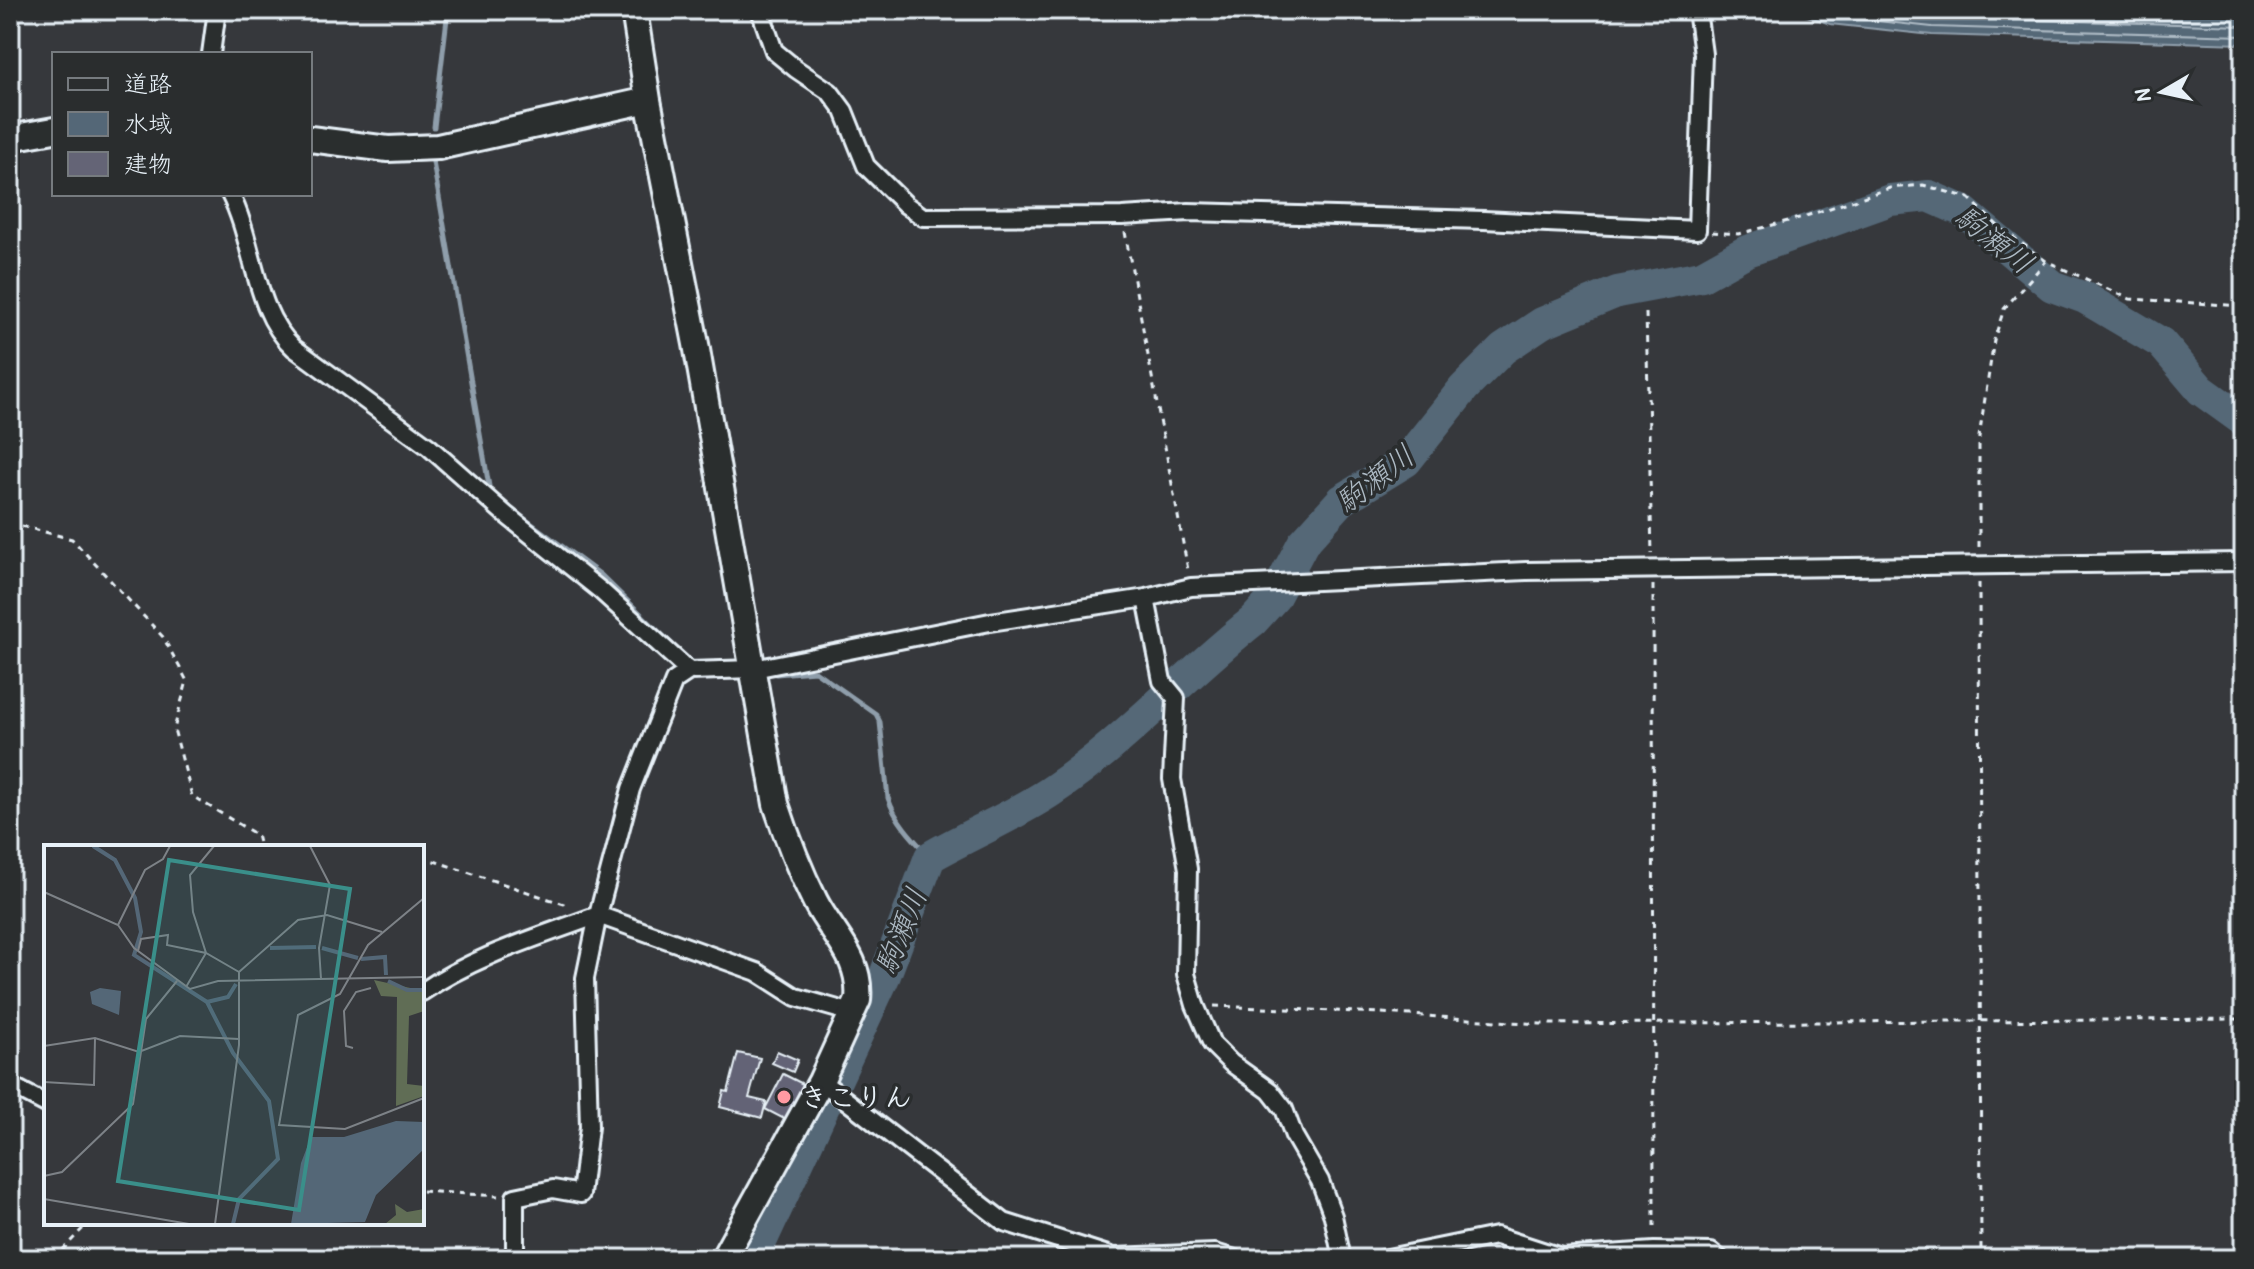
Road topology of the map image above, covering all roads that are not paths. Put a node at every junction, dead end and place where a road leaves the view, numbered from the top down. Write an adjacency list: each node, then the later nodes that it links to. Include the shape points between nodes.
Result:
1 (217, 10): 5 (street)
2 (634, 10): 6 (street)
3 (760, 10): 4 (street, via 774,51 830,92 844,111 866,166 923,217 1189,212 1697,230 1703,54)
4 (1697, 10)
5 (211, 52)
6 (648, 100): 9 (street, via 438,147 388,149); 13 (street)
7 (52, 130): 8 (street)
8 (10, 138)
9 (312, 139)
10 (231, 196): 14 (street, via 280,335 429,447)
11 (2244, 562): 12 (street, via 1526,571 1191,587)
12 (1146, 598): 13 (street, via 990,622); 24 (street, via 1170,690 1172,779 1188,869 1186,974 1195,1005 1212,1044 1284,1109 1333,1216)
13 (754, 669): 14 (street); 17 (street, via 776,804 793,856 856,965 858,1000)
14 (689, 671): 15 (street, via 674,681 631,789)
15 (598, 915): 16 (street, via 501,951); 17 (street, via 757,972 796,997); 21 (street, via 585,978 589,1127 581,1194 553,1189 515,1197)
16 (424, 991)
17 (852, 1013): 18 (street)
18 (821, 1081): 22 (street); 23 (street, via 1004,1222 1114,1257 1215,1253)
19 (10, 1085): 20 (street)
20 (44, 1103)
21 (515, 1259)
22 (723, 1259)
23 (1235, 1259)
24 (1342, 1259)
25 (1383, 1259): 26 (street, via 1496,1236 1561,1257 1654,1251 1711,1252)
26 (1720, 1259)

